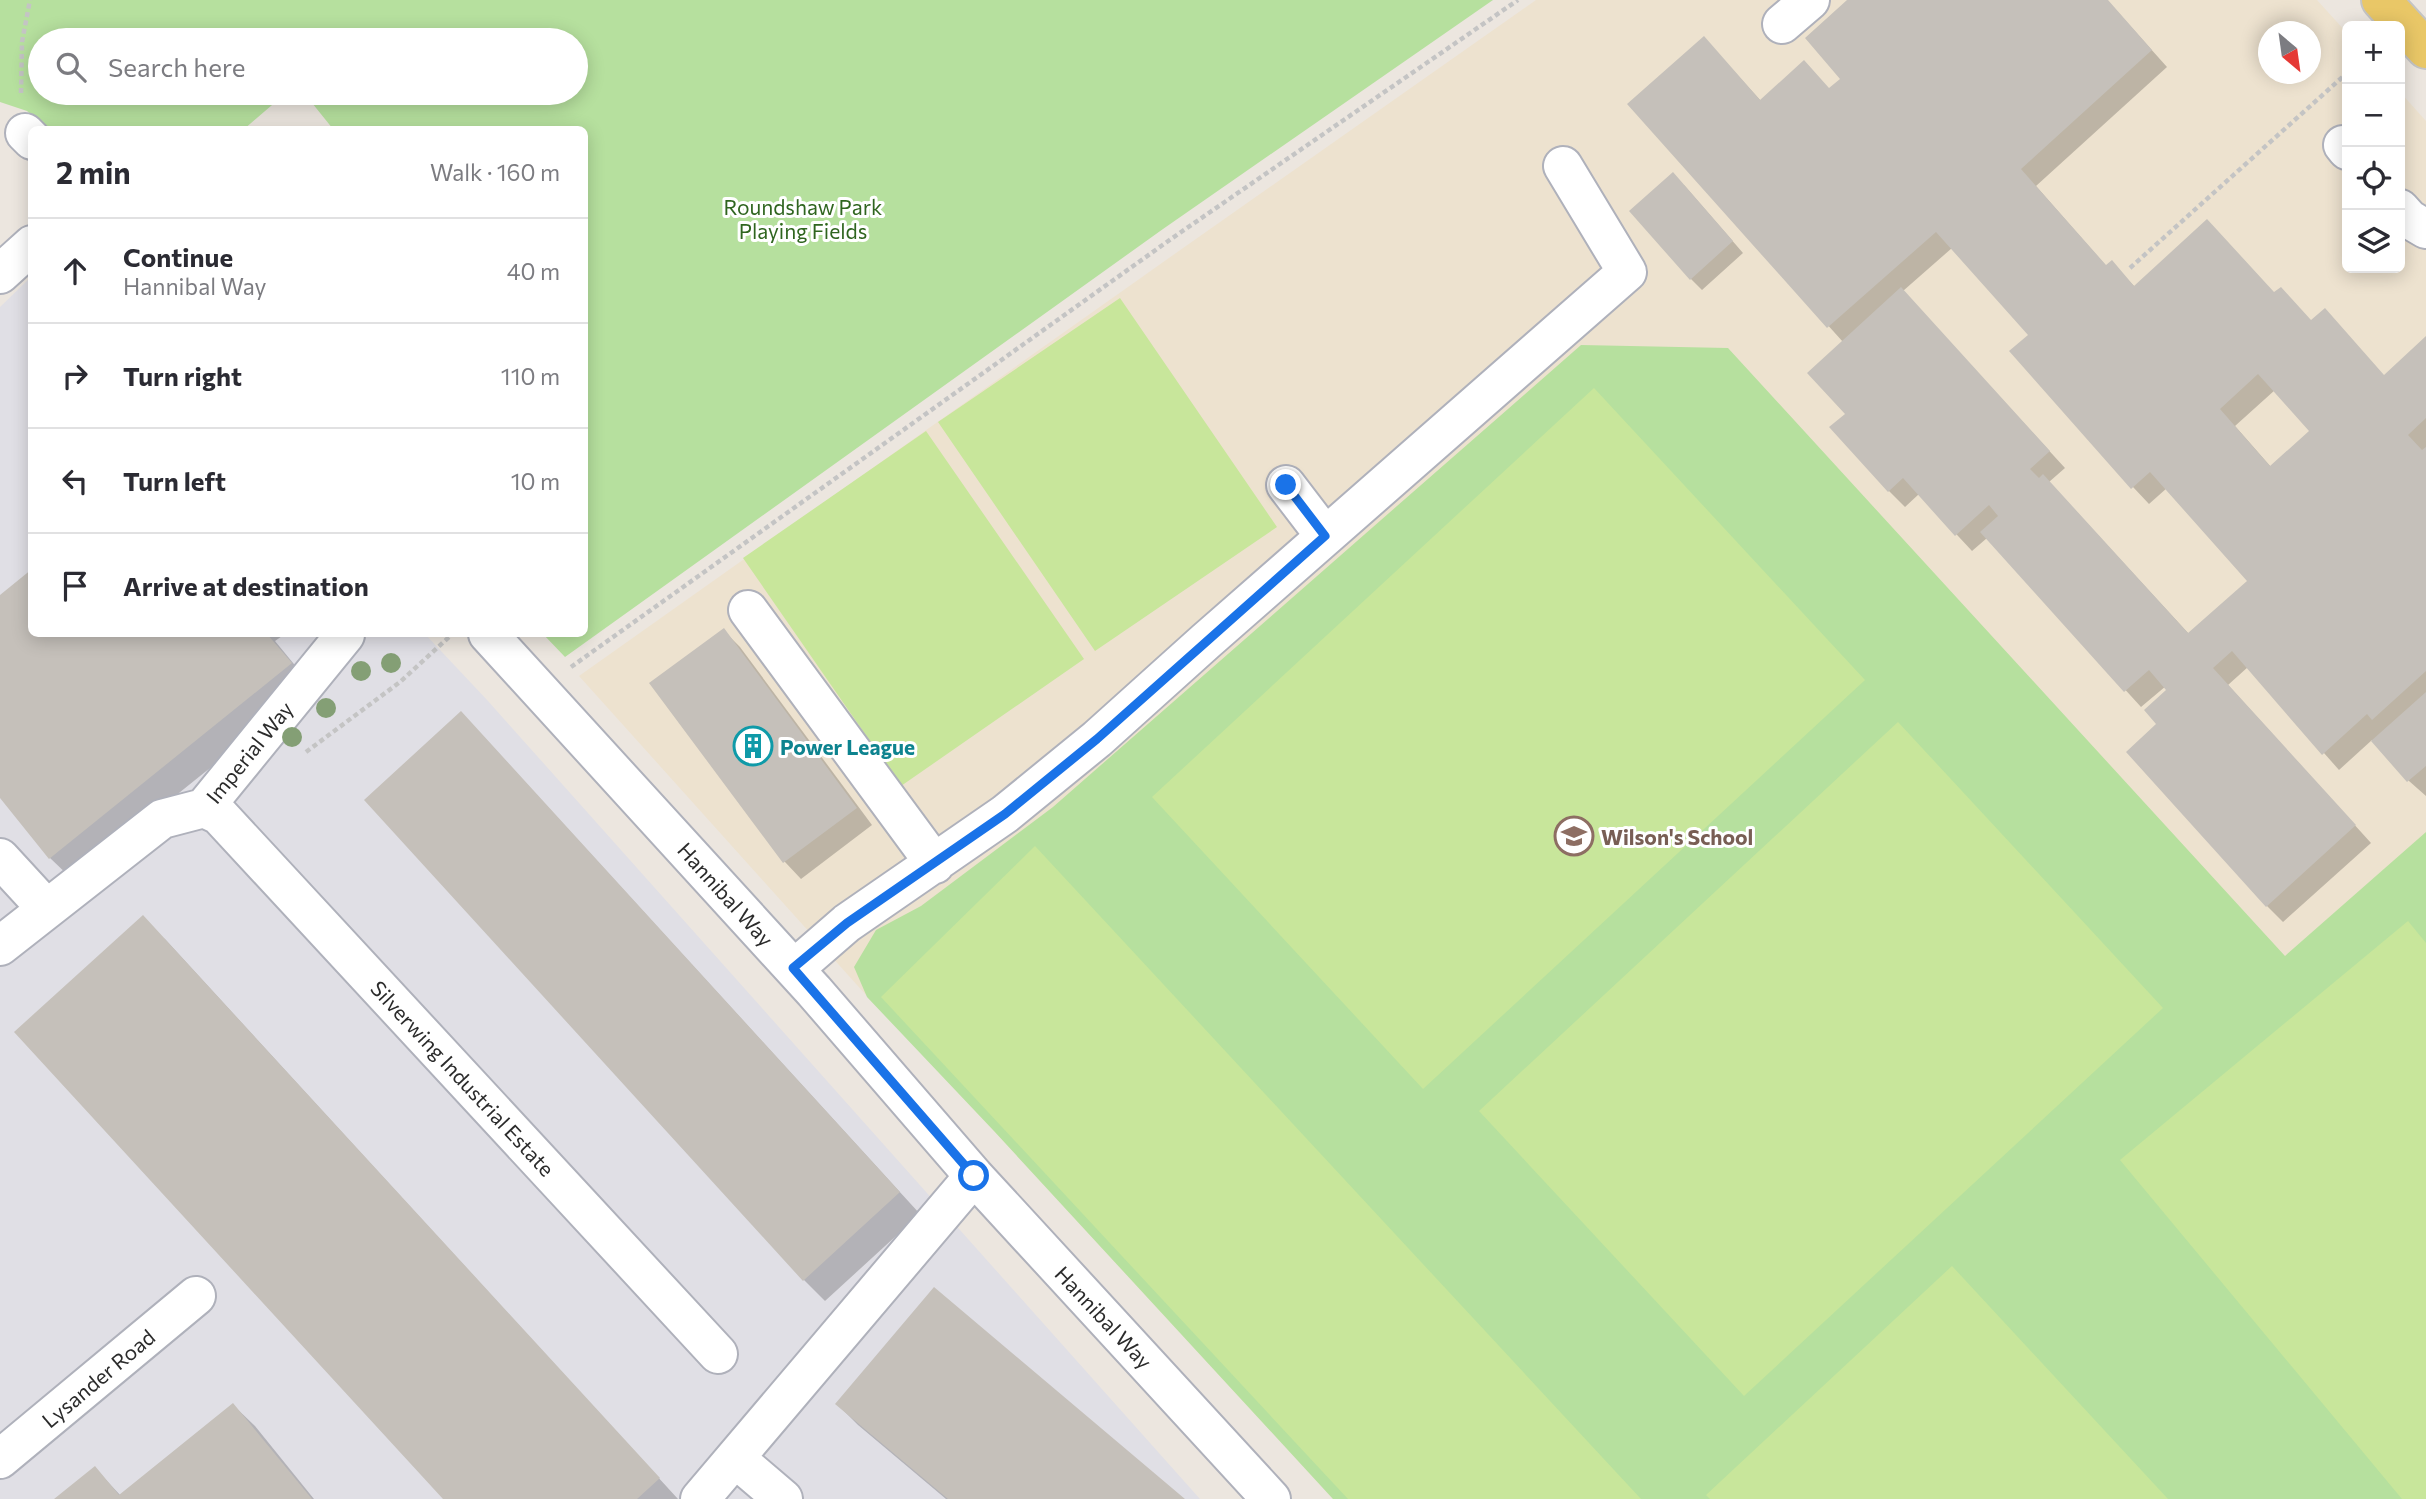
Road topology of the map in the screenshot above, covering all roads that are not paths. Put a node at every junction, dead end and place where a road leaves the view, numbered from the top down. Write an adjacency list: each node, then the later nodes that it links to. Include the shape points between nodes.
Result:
1 (2381, 0): 2 (main road)
2 (2426, 50)
3 (1563, 166): 9 (street, via 1627,272)
4 (2401, 210): 5 (street)
5 (2426, 229)
6 (28, 249): 7 (street)
7 (0, 274)
8 (1286, 485): 9 (street)
9 (1325, 536): 15 (street, via 1097,739)
10 (748, 610): 15 (street)
11 (342, 637): 13 (street, Imperial Way)
12 (491, 637): 18 (street, Hannibal Way)
13 (204, 808): 16 (street, Imperial Way, via 162,819); 21 (street, Silverwing Industrial Estate, via 219,815)
14 (0, 858): 16 (street)
15 (935, 864): 18 (street, via 847,923)
16 (46, 908): 17 (street, Imperial Way)
17 (0, 946)
18 (793, 968): 19 (street, Hannibal Way)
19 (974, 1176): 22 (street); 26 (street, Hannibal Way)
20 (196, 1296): 23 (street, Lysander Road)
21 (718, 1354)
22 (735, 1458): 24 (street); 25 (street)
23 (0, 1459)
24 (700, 1499)
25 (783, 1499)
26 (1271, 1499)

